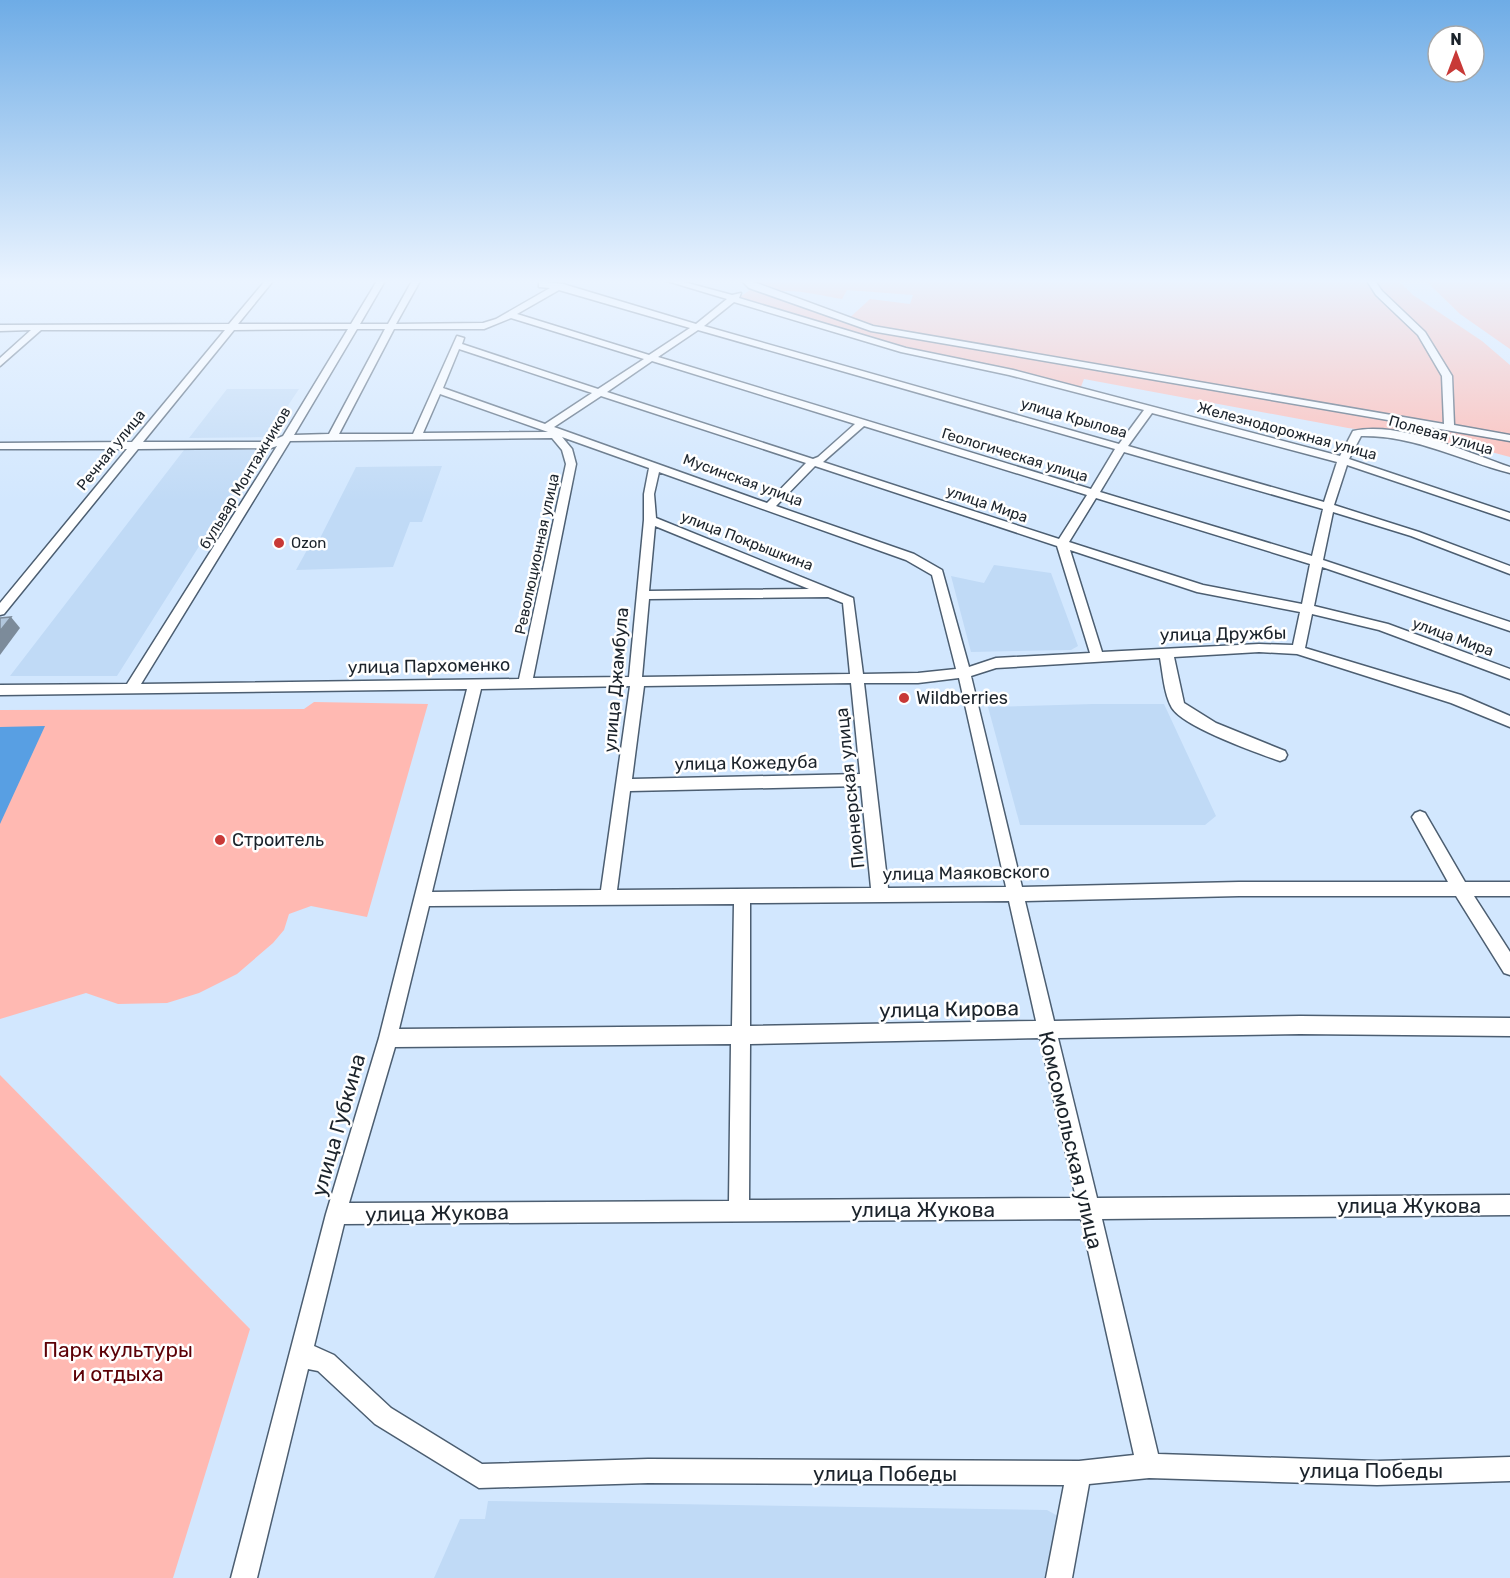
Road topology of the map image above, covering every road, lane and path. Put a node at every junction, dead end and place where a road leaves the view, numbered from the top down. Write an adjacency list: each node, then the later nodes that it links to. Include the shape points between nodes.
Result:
1 (208, 355): 26 (street, Речная улица)
2 (337, 355): 23 (street, бульвар Монтажников)
3 (376, 355): 22 (street)
4 (454, 355): 13 (street)
5 (485, 355): 14 (street, улица Мира)
6 (643, 355): 12 (street, Геологическая улица)
7 (655, 355): 12 (street)
8 (795, 355): 27 (street, улица Крылова)
9 (926, 355): 15 (street, Железнодорожная улица, via 1010,372)
10 (1025, 355): 16 (street, Полевая улица)
11 (1435, 355): 18 (street, via 1448,376)
12 (651, 357): 14 (street); 17 (street, Геологическая улица)
13 (436, 389): 19 (street, Мусинская улица); 21 (street)
14 (600, 391): 19 (street); 29 (street, улица Мира)
15 (1149, 410): 27 (street); 28 (street, Железнодорожная улица)
16 (1357, 412): 18 (street, Полевая улица); 20 (street)
17 (861, 424): 29 (street, via 822,459); 32 (street, Геологическая улица)
18 (1449, 428): 24 (street, Полевая улица)
19 (554, 432): 21 (street); 30 (street, Мусинская улица); 52 (street, Революционная улица, via 567,449 571,464)
20 (1358, 433): 28 (street); 31 (street, Полевая улица, via 1413,439)
21 (417, 436): 22 (street)
22 (333, 437): 23 (street)
23 (287, 438): 26 (street, via 271,445); 54 (street, бульвар Монтажников)
24 (1510, 438)
25 (0, 446): 26 (street)
26 (133, 446): 43 (street, Речная улица)
27 (1122, 447): 32 (street); 34 (street, улица Крылова)
28 (1343, 460): 34 (street); 35 (street, Железнодорожная улица)
29 (813, 462): 33 (street); 37 (street, улица Мира)
30 (655, 466): 33 (street, Мусинская улица); 36 (street, улица Джамбула)
31 (1510, 470)
32 (1092, 494): 37 (street); 38 (street, Геологическая улица)
33 (769, 507): 48 (street, Мусинская улица, via 910,557 938,573)
34 (1329, 507): 38 (street); 39 (street, улица Крылова)
35 (1510, 517)
36 (650, 520): 40 (street, улица Покрышкина); 41 (street, улица Джамбула)
37 (1062, 544): 42 (street, улица Мира, via 1201,589); 47 (street)
38 (1318, 562): 42 (street); 44 (street, Геологическая улица)
39 (1510, 570)
40 (833, 592): 41 (street, улица Покрышкина); 50 (street, улица Покрышкина, via 849,601)
41 (642, 595): 51 (street, улица Джамбула)
42 (1305, 607): 45 (street); 49 (street, улица Мира, via 1383,627)
43 (0, 611)
44 (1510, 627)
45 (1298, 650): 46 (street, улица Дружбы); 56 (street, улица Дружбы, via 1456,699)
46 (1166, 652): 47 (street, улица Дружбы); 57 (street, via 1177,706 1252,746)
47 (1097, 656): 48 (street, улица Дружбы, via 996,663)
48 (964, 673): 50 (street, улица Дружбы); 64 (street, Комсомольская улица)
49 (1510, 674)
50 (859, 678): 51 (street, улица Пархоменко); 58 (street, Пионерская улица)
51 (635, 680): 52 (street, улица Пархоменко); 59 (street, улица Джамбула)
52 (525, 682): 53 (street, улица Пархоменко)
53 (475, 685): 54 (street, улица Пархоменко); 67 (street, улица Губкина)
54 (131, 689): 55 (street, улица Пархоменко)
55 (0, 690)
56 (1510, 722)
57 (1280, 755)
58 (868, 780): 59 (street, улица Кожедуба); 63 (street, Пионерская улица)
59 (624, 785): 65 (street, улица Джамбула)
60 (1420, 817): 61 (street)
61 (1460, 889): 62 (street, улица Маяковского); 64 (street, улица Маяковского); 68 (street)
62 (1510, 889)
63 (880, 894): 64 (street, улица Маяковского); 66 (street, улица Маяковского)
64 (1014, 894): 70 (street, Комсомольская улица)
65 (608, 897): 66 (street, улица Маяковского); 67 (street, улица Маяковского)
66 (742, 897): 71 (street)
67 (423, 899): 72 (street, улица Губкина)
68 (1510, 967)
69 (1510, 1027): 70 (street, улица Кирова, via 1300,1025)
70 (1045, 1030): 71 (street, улица Кирова); 74 (street, Комсомольская улица)
71 (743, 1035): 72 (street, улица Кирова); 75 (street)
72 (388, 1038): 76 (street, улица Губкина)
73 (1510, 1205): 74 (street, улица Жукова)
74 (1087, 1209): 75 (street, улица Жукова); 78 (street, Комсомольская улица)
75 (739, 1210): 76 (street, улица Жукова)
76 (336, 1214): 77 (street, улица Губкина)
77 (300, 1358): 80 (street, улица Победы, via 314,1357 326,1363 383,1416 478,1476 648,1471); 81 (street, улица Губкина)
78 (1149, 1466): 79 (street, улица Победы, via 1377,1473); 80 (street, улица Победы)
79 (1510, 1469)
80 (1079, 1473): 82 (street)
81 (244, 1578)
82 (1059, 1578)

